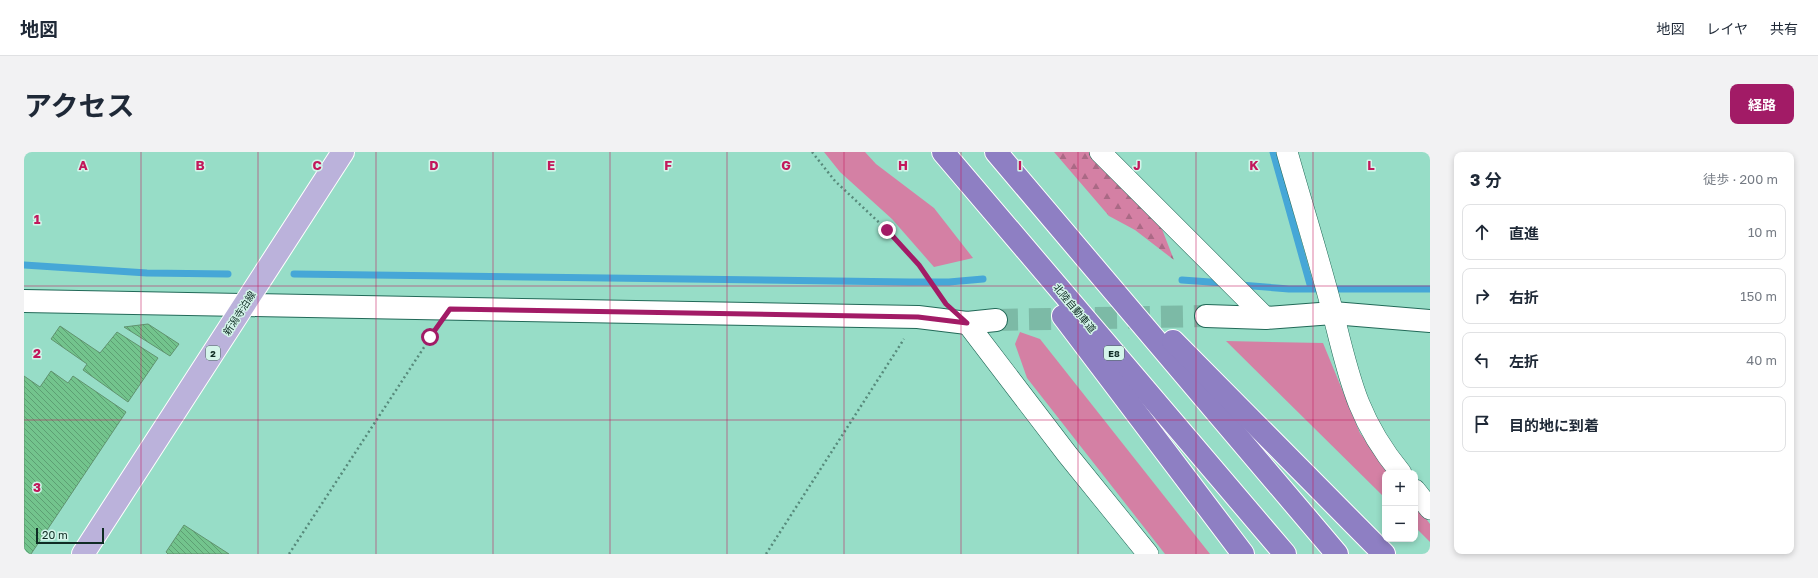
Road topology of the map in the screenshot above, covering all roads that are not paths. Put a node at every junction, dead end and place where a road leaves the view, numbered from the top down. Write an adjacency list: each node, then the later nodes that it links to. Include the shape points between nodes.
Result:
1 (343, 152): 9 (main road, 新潟寺泊線 / 2)
2 (930, 152): 21 (highway, via 1075,331)
3 (943, 152): 22 (highway, 北陸自動車道 / E8)
4 (996, 152): 7 (highway)
5 (1100, 152): 12 (street)
6 (1286, 152): 10 (street)
7 (1046, 211): 23 (highway); 24 (highway)
8 (24, 301): 9 (street)
9 (244, 306): 15 (street, via 918,317); 19 (main road, 新潟寺泊線 / 2)
10 (1333, 313): 12 (street); 14 (street); 16 (street, via 1351,383 1370,429 1381,449)
11 (1206, 316): 12 (street)
12 (1266, 318)
13 (996, 320): 15 (street)
14 (1430, 321)
15 (967, 323): 20 (street, via 1067,454)
16 (1398, 470)
17 (1418, 494): 18 (street)
18 (1430, 508)
19 (83, 554)
20 (1148, 554)
21 (1243, 554)
22 (1285, 554)
23 (1337, 554)
24 (1384, 554)

